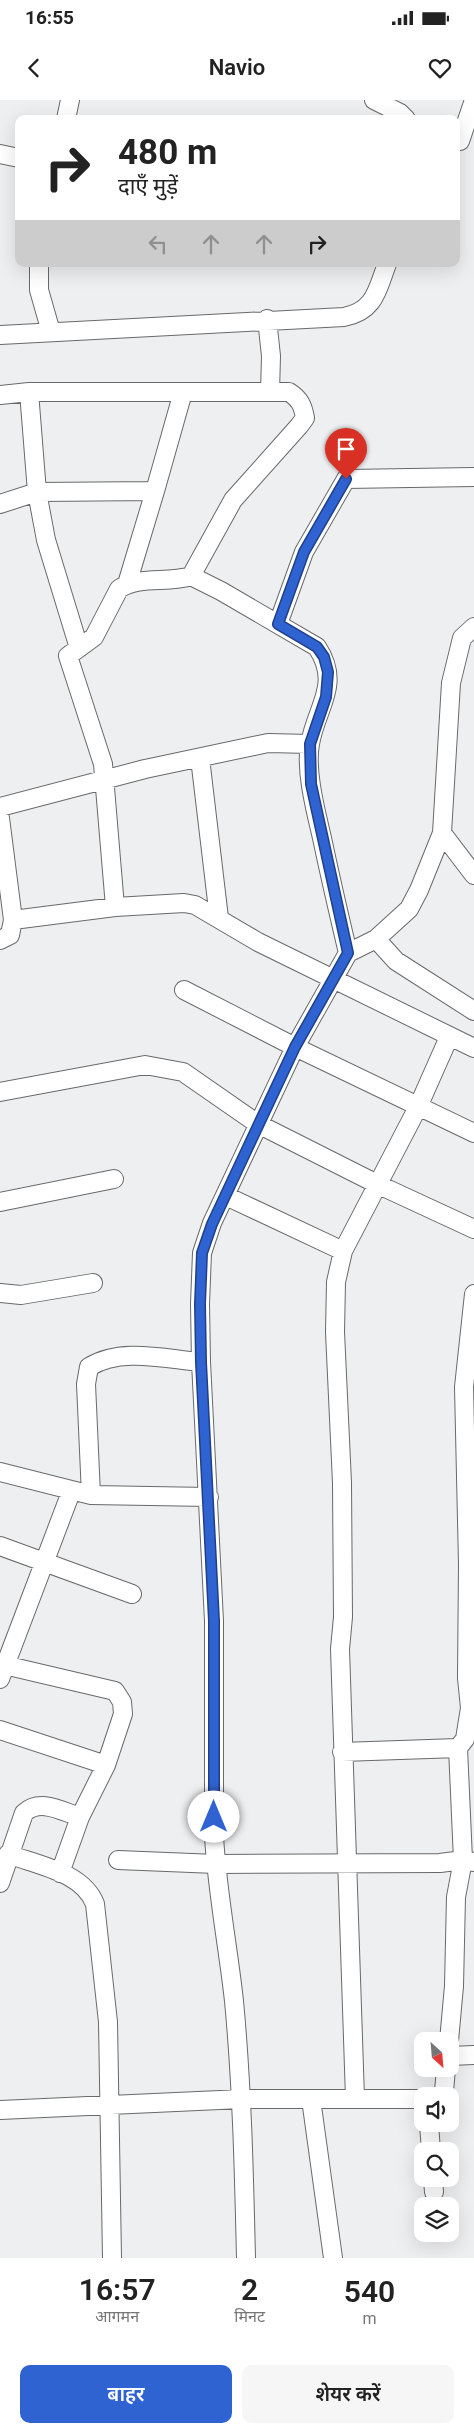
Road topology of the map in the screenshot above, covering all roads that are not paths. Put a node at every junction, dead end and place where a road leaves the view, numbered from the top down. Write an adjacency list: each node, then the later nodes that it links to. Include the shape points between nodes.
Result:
1 (70, 100): 5 (street)
2 (374, 100): 4 (street)
3 (474, 100): 6 (street)
4 (403, 110)
5 (67, 115)
6 (464, 141)
7 (0, 154): 8 (street)
8 (15, 157)
9 (39, 267): 12 (street, via 39,290)
10 (386, 267): 11 (street, via 374,300 362,312 344,317)
11 (267, 320): 12 (street); 16 (street)
12 (51, 332): 13 (street)
13 (0, 335)
14 (29, 392): 15 (street); 17 (street); 20 (street)
15 (183, 392): 16 (street); 19 (street)
16 (270, 392): 22 (street, via 289,392 297,397 305,418 233,500)
17 (0, 395)
18 (474, 477): 24 (street, via 346,479 304,552)
19 (155, 490): 20 (street); 23 (street)
20 (37, 492): 21 (street); 26 (street, via 46,540)
21 (0, 504)
22 (191, 576): 23 (street); 24 (street)
23 (126, 584): 26 (street, via 119,589 94,637)
24 (278, 624): 27 (street, via 317,647 328,672 326,697)
25 (474, 627): 32 (street, via 462,638 451,683)
26 (79, 648): 29 (street, via 68,656 103,764)
27 (310, 744): 28 (street, via 268,743); 39 (street, via 311,784 316,812)
28 (200, 758): 29 (street); 35 (street)
29 (104, 780): 30 (street); 34 (street)
30 (0, 807)
31 (0, 818): 36 (street)
32 (442, 833): 33 (street); 37 (street, via 409,909)
33 (474, 875)
34 (115, 906): 35 (street, via 184,903); 36 (street)
35 (219, 918): 40 (street, via 258,942)
36 (13, 920): 38 (street, via 10,935)
37 (376, 939): 39 (street); 42 (street, via 396,961)
38 (0, 940)
39 (348, 953): 40 (street)
40 (332, 979): 43 (street); 44 (street)
41 (184, 990): 44 (street)
42 (474, 1011)
43 (449, 1038): 45 (street); 47 (street)
44 (295, 1047): 47 (street); 48 (street)
45 (474, 1048)
46 (0, 1092): 48 (street, via 156,1065 183,1072)
47 (418, 1107): 49 (street); 51 (street)
48 (258, 1124): 51 (street); 52 (street)
49 (474, 1133)
50 (114, 1179): 53 (street)
51 (379, 1185): 54 (street); 55 (street)
52 (226, 1196): 55 (street); 59 (street, via 202,1253)
53 (0, 1202)
54 (474, 1229)
55 (343, 1251): 71 (street, via 336,1282 335,1332 342,1483)
56 (93, 1283): 57 (street, via 20,1295)
57 (0, 1294)
58 (474, 1294): 67 (street, via 464,1387)
59 (201, 1362): 62 (street, via 120,1356 100,1360 89,1367 86,1384); 63 (street)
60 (0, 1472): 61 (street)
61 (71, 1492): 62 (street); 65 (street)
62 (90, 1495): 63 (street)
63 (209, 1497): 77 (street, via 215,1656)
64 (0, 1546): 65 (street)
65 (43, 1560): 66 (street); 68 (street)
66 (132, 1594)
67 (471, 1619): 70 (street, via 467,1678 470,1708 465,1739)
68 (2, 1670): 72 (street, via 115,1691 122,1702 124,1714)
69 (0, 1730): 72 (street)
70 (458, 1748): 71 (street); 76 (street)
71 (342, 1752): 78 (street)
72 (106, 1765): 73 (street)
73 (80, 1817): 74 (street, via 41,1804 32,1806 24,1813); 79 (street)
74 (8, 1854): 79 (street); 80 (street)
75 (118, 1860): 77 (street)
76 (469, 1861): 78 (street); 81 (street, via 456,1897)
77 (216, 1864): 78 (street); 87 (street, via 234,2000)
78 (346, 1864): 84 (street)
79 (60, 1873): 88 (street, via 84,1886 95,1904 108,2022)
80 (0, 1883)
81 (450, 2032)
82 (474, 2055): 83 (street)
83 (459, 2056)
84 (355, 2098): 85 (street); 86 (street)
85 (311, 2099): 87 (street); 92 (street)
86 (414, 2099)
87 (242, 2100): 88 (street); 91 (street)
88 (109, 2106): 89 (street); 90 (street)
89 (0, 2110)
90 (112, 2258)
91 (246, 2258)
92 (333, 2258)

